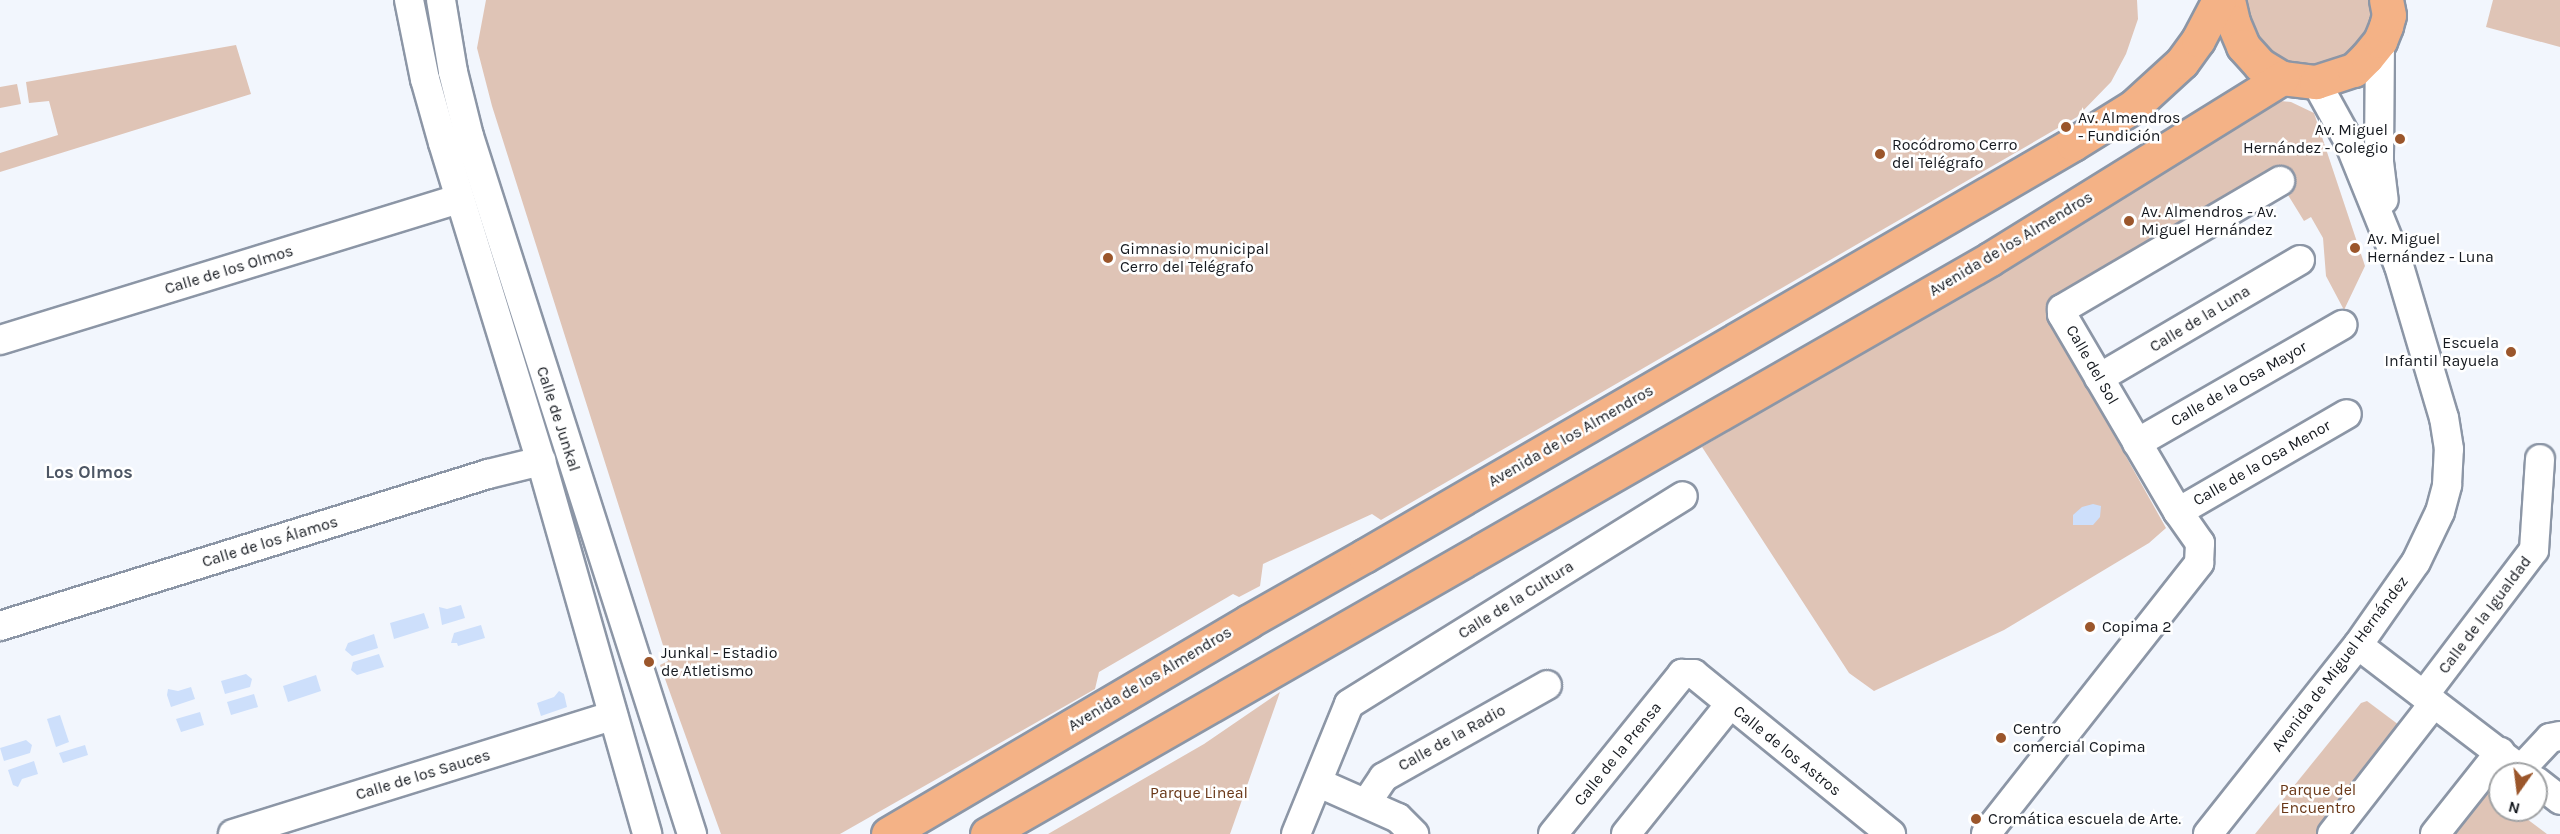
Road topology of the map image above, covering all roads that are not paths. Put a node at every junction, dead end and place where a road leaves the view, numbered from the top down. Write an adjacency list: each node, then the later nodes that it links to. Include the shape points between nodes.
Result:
1 (409, 0): 9 (street, Calle de Junkal, via 425,79)
2 (441, 0): 39 (street, Calle de Junkal, via 469,136)
3 (2219, 0): 40 (main road, Avenida de los Almendros, via 2199,40 2182,62 2134,106)
4 (2228, 0): 6 (main road, via 2243,46 2260,65)
5 (2389, 14): 7 (main road, via 2354,70); 10 (street, Avenida de Miguel Hernández, via 2379,162)
6 (2282, 78): 7 (main road); 41 (main road, Avenida de los Almendros, via 1990,259)
7 (2316, 82): 10 (street, Avenida de Miguel Hernández, via 2348,140)
8 (2280, 182): 14 (street, Calle del Sol, via 2066,305 2062,314)
9 (459, 199): 13 (street, Calle de los Olmos); 18 (street, Calle de Junkal)
10 (2389, 238): 22 (street, Avenida de Miguel Hernández, via 2444,418 2449,449 2447,485 2440,512 2416,562)
11 (2300, 260): 14 (street, Calle de la Luna)
12 (2342, 325): 16 (street, Calle de la Osa Mayor)
13 (0, 340)
14 (2099, 378): 16 (street, Calle del Sol)
15 (2347, 414): 20 (street, Calle de la Osa Menor)
16 (2137, 443): 20 (street, Calle del Sol)
17 (2540, 459): 25 (street, Calle de la Igualdad, via 2534,550)
18 (541, 461): 21 (street, Calle de los Álamos, via 488,474); 27 (street, Calle de Junkal)
19 (1683, 496): 31 (street, Calle de la Cultura, via 1349,704)
20 (2178, 513): 46 (street, Calle del Sol, via 2200,543 2199,563)
21 (0, 626)
22 (2358, 645): 25 (street); 47 (street, Avenida de Miguel Hernández)
23 (1683, 674): 26 (street, Calle de los Astros, via 1694,674); 44 (street, Calle de la Prensa)
24 (1547, 685): 35 (street, Calle de la Radio, via 1384,777)
25 (2429, 699): 29 (street); 48 (street, Calle de la Igualdad)
26 (1730, 704): 36 (street, Calle de los Astros); 45 (street)
27 (614, 716): 37 (street, Calle de los Sauces); 38 (street, Calle de Junkal)
28 (2560, 736): 30 (street, via 2550,738)
29 (2512, 762)
30 (2528, 762)
31 (1319, 783): 35 (street); 42 (street)
32 (2548, 790): 34 (street)
33 (2488, 794): 49 (street)
34 (2560, 800)
35 (1367, 802): 43 (street, via 1398,818)
36 (1874, 829)
37 (233, 834)
38 (647, 834)
39 (692, 834)
40 (888, 834)
41 (987, 834)
42 (1296, 834)
43 (1414, 834)
44 (1553, 834)
45 (1626, 834)
46 (1986, 834)
47 (2208, 834)
48 (2332, 834)
49 (2435, 834)

